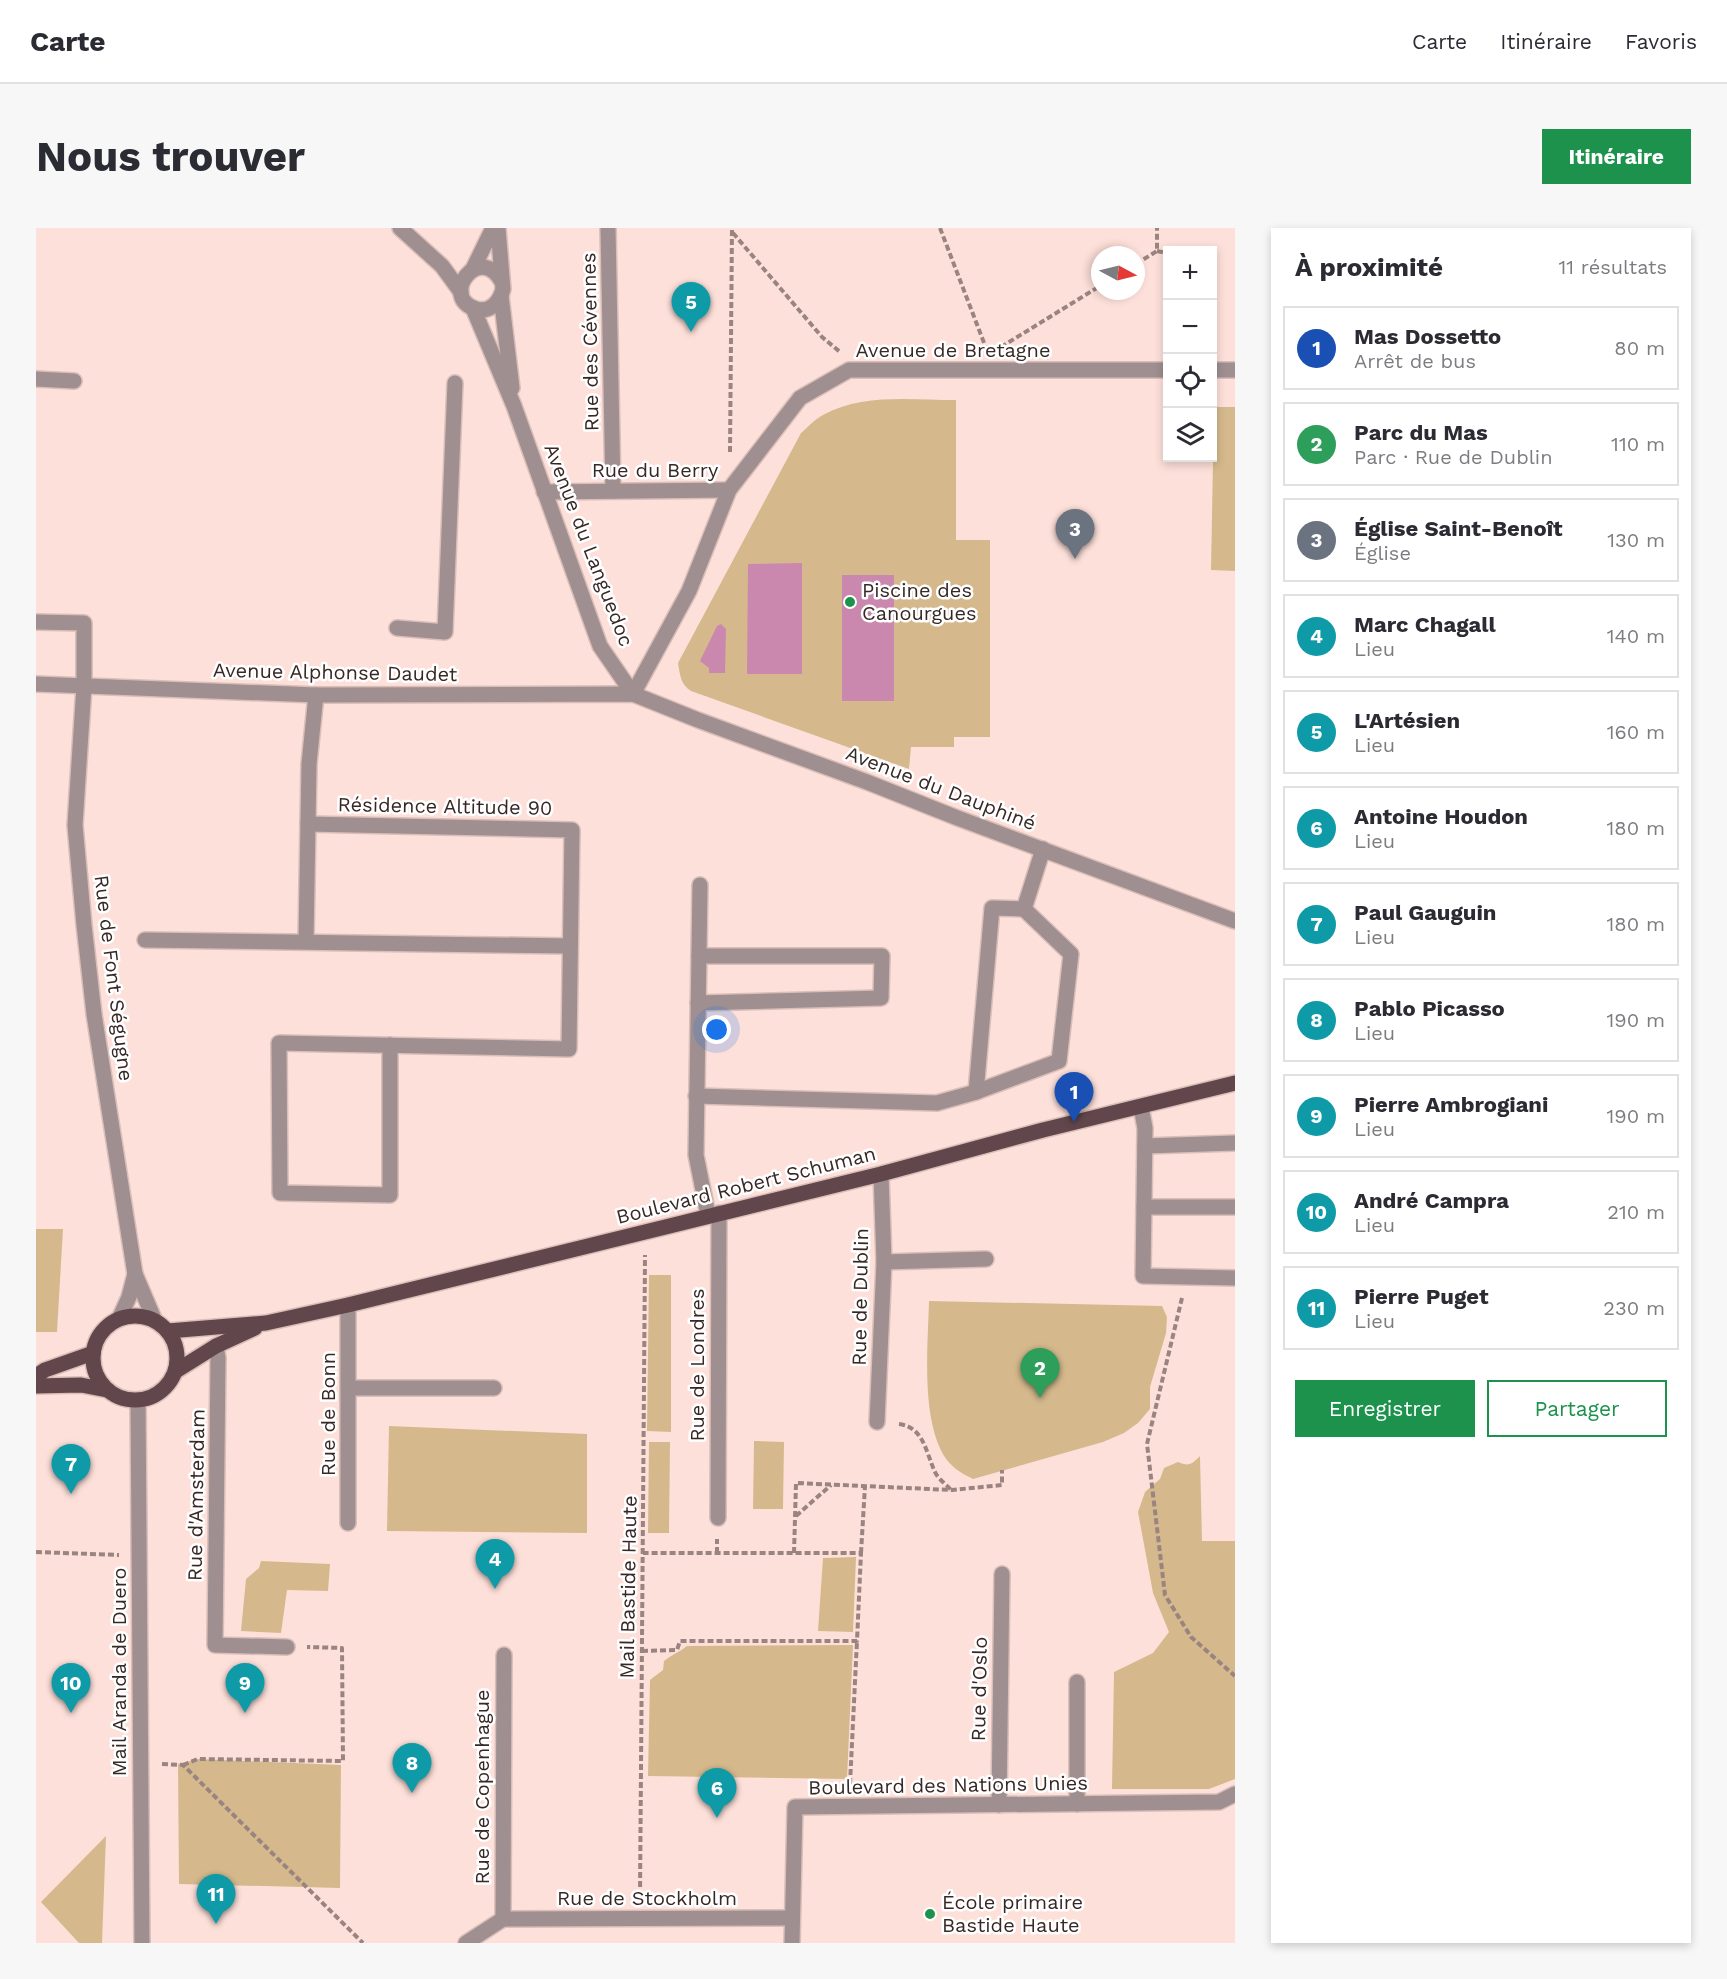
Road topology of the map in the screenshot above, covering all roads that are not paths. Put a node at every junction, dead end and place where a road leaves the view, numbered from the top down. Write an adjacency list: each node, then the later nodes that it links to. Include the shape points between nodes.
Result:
1 (400, 228): 5 (street)
2 (493, 228): 6 (street)
3 (498, 228): 7 (street, Avenue du Languedoc)
4 (608, 228): 18 (street, Rue des Cévennes)
5 (442, 266): 6 (street); 8 (street)
6 (470, 271): 7 (street, via 487,268 498,276); 8 (street)
7 (501, 289): 9 (street, via 493,306); 16 (street, Avenue du Languedoc)
8 (461, 292): 9 (street)
9 (473, 308): 16 (street, Avenue du Languedoc)
10 (1163, 370): 17 (street, Avenue de Bretagne, via 849,370 800,398)
11 (1217, 370): 12 (street)
12 (1235, 370)
13 (36, 379): 14 (street)
14 (74, 381)
15 (455, 383): 21 (street, via 445,632)
16 (514, 406): 19 (street, Avenue du Languedoc)
17 (729, 490): 18 (street, Rue du Berry); 24 (street, Avenue de Bretagne, via 689,591)
18 (613, 491): 19 (street, Rue du Berry)
19 (544, 492): 24 (street, Avenue du Languedoc, via 600,646)
20 (36, 622): 23 (street, Rue de Font Ségugne, via 84,623)
21 (397, 628)
22 (36, 684): 23 (street, Avenue Alphonse Daudet)
23 (84, 686): 25 (street, Avenue Alphonse Daudet); 49 (street, Rue de Font Ségugne, via 75,825 94,1014)
24 (633, 694): 25 (street, Avenue Alphonse Daudet); 27 (street, Avenue du Dauphiné)
25 (316, 695): 26 (street, Résidence Altitude 90)
26 (308, 824): 32 (street, Résidence Altitude 90); 33 (street, Résidence Altitude 90, via 572,830)
27 (1043, 849): 29 (street); 30 (street, Avenue du Dauphiné)
28 (700, 885): 34 (street, Rue de Londres)
29 (1024, 909): 38 (street, via 992,908); 38 (street, via 1071,954 1059,1061)
30 (1235, 921)
31 (145, 940): 32 (street)
32 (306, 941): 33 (street)
33 (570, 946): 36 (street, Résidence Altitude 90, via 569,1049)
34 (699, 956): 35 (street, Rue de Londres); 35 (street, via 882,956 881,998)
35 (698, 1003): 39 (street, Rue de Londres)
36 (390, 1045): 36 (street, Résidence Altitude 90, via 279,1043 280,1193 390,1195)
37 (1235, 1083): 40 (main road, Boulevard Robert Schuman)
38 (976, 1092): 39 (street, via 937,1103)
39 (696, 1096): 46 (street, Rue de Londres, via 696,1155)
40 (1140, 1107): 42 (street); 43 (main road, Boulevard Robert Schuman)
41 (1235, 1143): 42 (street)
42 (1145, 1146): 44 (street)
43 (881, 1174): 46 (main road, Boulevard Robert Schuman); 48 (street, Rue de Dublin)
44 (1144, 1207): 45 (street); 50 (street, via 1143,1276)
45 (1235, 1207)
46 (713, 1214): 51 (main road, Boulevard Robert Schuman); 66 (street, Rue de Londres)
47 (986, 1259): 48 (street)
48 (884, 1262): 65 (street, Rue de Dublin)
49 (135, 1274): 52 (street, Rue de Font Ségugne); 53 (street, Rue de Font Ségugne)
50 (1235, 1278)
51 (348, 1305): 54 (main road, Boulevard Robert Schuman); 61 (street, Rue de Bonn)
52 (119, 1319): 53 (main road, via 144,1316); 57 (main road, via 101,1332)
53 (155, 1321): 55 (main road)
54 (266, 1323): 55 (main road, Boulevard Robert Schuman); 56 (main road, Boulevard Robert Schuman)
55 (168, 1331): 58 (main road, via 178,1357)
56 (216, 1346): 58 (main road, Boulevard Robert Schuman); 69 (street, Rue d'Amsterdam, via 215,1645)
57 (93, 1353): 59 (main road); 63 (main road, via 98,1380)
58 (176, 1371): 64 (main road, via 162,1392)
59 (36, 1376)
60 (36, 1386): 63 (main road, via 81,1385)
61 (349, 1388): 62 (street); 67 (street, Rue de Bonn)
62 (494, 1388)
63 (107, 1390): 64 (main road)
64 (138, 1401): 77 (street, Mail Aranda de Duero)
65 (878, 1422)
66 (718, 1518)
67 (348, 1523)
68 (1002, 1574): 74 (street, Rue d'Oslo)
69 (287, 1647)
70 (504, 1655): 76 (street, Rue de Copenhague)
71 (1077, 1682): 73 (street)
72 (1235, 1794): 73 (street, Boulevard des Nations Unies, via 1219,1802)
73 (1077, 1804): 74 (street, Boulevard des Nations Unies)
74 (999, 1805): 75 (street, Boulevard des Nations Unies, via 795,1808)
75 (792, 1918): 76 (street, Rue de Stockholm); 79 (street, Boulevard des Nations Unies)
76 (503, 1919): 78 (street)
77 (142, 1943)
78 (466, 1943)
79 (792, 1943)

